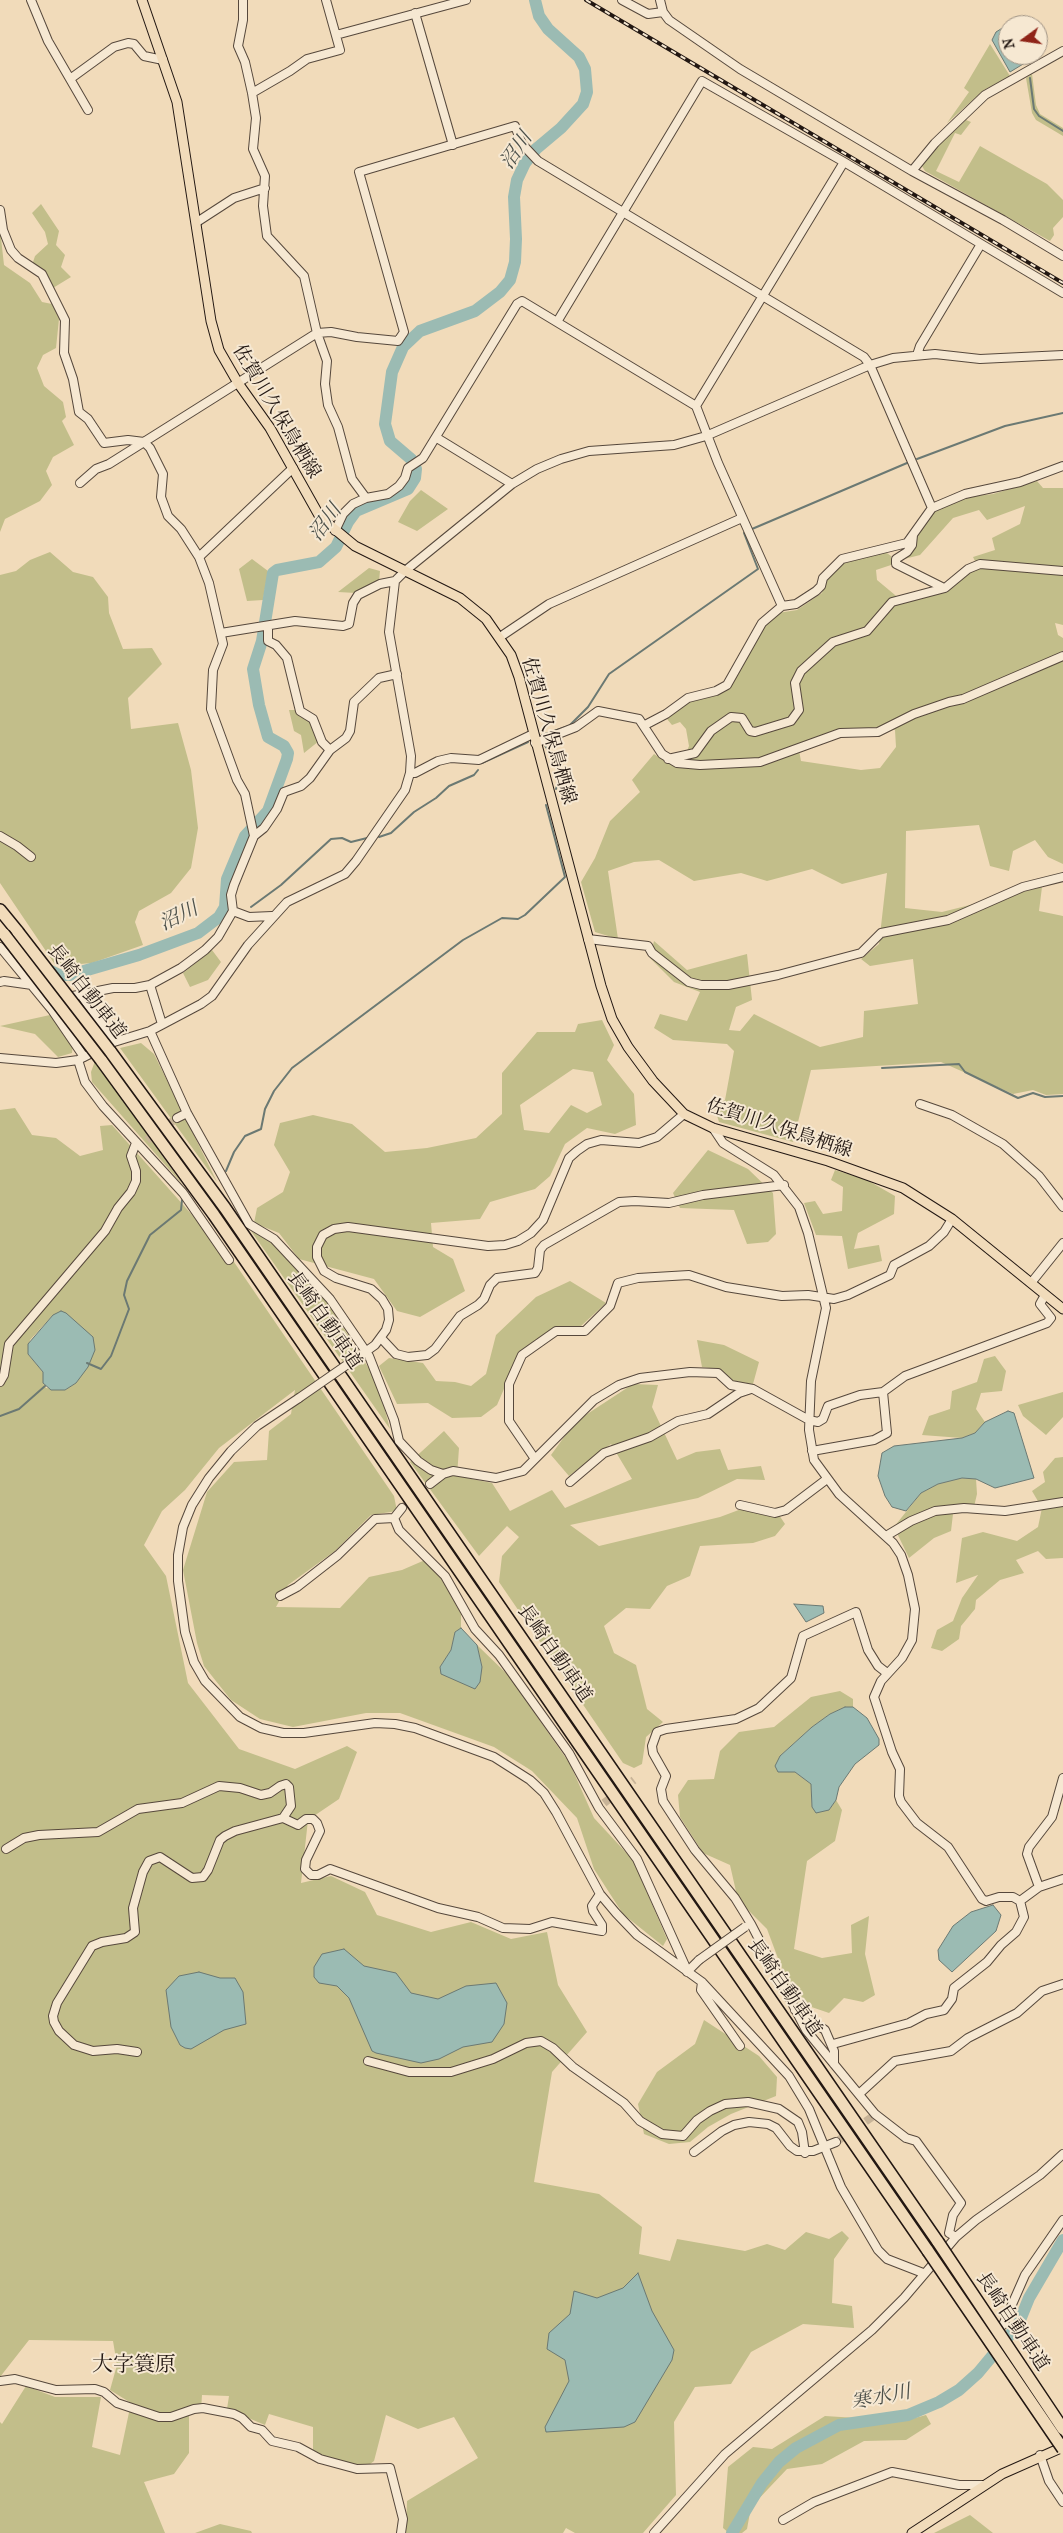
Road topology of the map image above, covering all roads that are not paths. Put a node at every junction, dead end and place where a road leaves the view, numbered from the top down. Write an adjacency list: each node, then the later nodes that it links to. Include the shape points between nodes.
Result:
1 (31, 0): 13 (street, via 48,41)
2 (142, 0): 12 (main road, 佐賀川久保鳥栖線)
3 (243, 0): 14 (street, via 238,46)
4 (326, 0): 10 (street)
5 (466, 0): 9 (street)
6 (622, 0): 8 (street, via 648,14)
7 (660, 0): 8 (street)
8 (663, 12): 18 (street, via 676,25 740,69)
9 (415, 14): 10 (street); 16 (street)
10 (336, 35): 14 (street, via 340,50 306,59)
11 (1063, 52): 18 (street, via 985,95 935,143)
12 (163, 60): 13 (street, via 144,56 134,44 128,43 114,47); 22 (main road, 佐賀川久保鳥栖線, via 177,102)
13 (70, 79): 15 (street)
14 (252, 93): 19 (street, via 256,118 253,149 265,176)
15 (88, 110)
16 (453, 145): 21 (street, via 516,126 525,148 538,161); 28 (street, via 359,172 404,332 398,341)
17 (844, 162): 21 (street, via 702,81); 23 (street); 26 (street)
18 (912, 171): 24 (street)
19 (265, 188): 22 (street, via 234,198); 28 (street, via 263,206 267,236 304,276)
20 (0, 210): 36 (street, via 11,250 42,274 65,320 64,353 79,412 104,443)
21 (624, 212): 26 (street); 27 (street)
22 (196, 222): 32 (main road, 佐賀川久保鳥栖線, via 215,338)
23 (982, 244): 25 (street); 29 (street)
24 (1063, 256)
25 (1063, 293)
26 (762, 295): 31 (street, via 864,358); 33 (street)
27 (557, 322): 33 (street); 35 (street, via 522,301 517,304)
28 (318, 333): 32 (street); 41 (street, via 327,361 325,384 328,405 338,426 352,478)
29 (917, 355): 30 (street, via 980,359); 31 (street)
30 (1063, 355)
31 (870, 365): 34 (street); 42 (street)
32 (238, 383): 36 (street); 38 (main road, 佐賀川久保鳥栖線, via 266,420)
33 (696, 406): 34 (street)
34 (706, 436): 40 (street, via 655,448 590,451 545,466); 43 (street)
35 (437, 438): 40 (street); 41 (street, via 419,462 408,468 400,486 388,494)
36 (144, 442): 39 (street, via 89,473); 46 (street, via 163,474 161,497 168,516 181,529)
37 (1063, 466): 42 (street, via 1020,482 965,494)
38 (292, 468): 44 (main road, 佐賀川久保鳥栖線, via 312,505); 46 (street)
39 (80, 483)
40 (512, 484): 47 (street)
41 (366, 498): 44 (street, via 343,514)
42 (932, 508): 45 (street)
43 (742, 518): 51 (street); 54 (street, via 549,604)
44 (335, 531): 47 (main road, 佐賀川久保鳥栖線, via 355,546)
45 (913, 533): 50 (street, via 912,545 896,559 896,564); 51 (street, via 907,543 899,546 842,559 823,578 816,591 796,604)
46 (199, 557): 53 (street, via 209,583)
47 (405, 571): 49 (street); 54 (main road, 佐賀川久保鳥栖線, via 460,598)
48 (1063, 571): 50 (street, via 980,564 968,569)
49 (395, 581): 52 (street, via 380,584 358,595 349,624 308,621); 56 (street, via 389,632)
50 (945, 588): 60 (street, via 892,602 867,631 833,642 796,678 799,710 792,721 755,732 750,731 742,718 732,717 711,731 695,753)
51 (782, 606): 57 (street, via 752,636 726,685 688,698)
52 (268, 626): 53 (street); 59 (street, via 268,642 276,645 287,658 300,711 313,719 322,742)
53 (220, 633): 63 (street, via 223,644 212,670 211,709 245,794)
54 (500, 637): 58 (main road, 佐賀川久保鳥栖線, via 519,677)
55 (1063, 656): 60 (street, via 963,699 914,714 878,732 840,733 760,762 700,765)
56 (397, 674): 59 (street, via 379,678 354,702 350,731); 61 (street, via 411,756)
57 (645, 725): 58 (street, via 630,715 598,711 576,728); 60 (street)
58 (534, 738): 61 (street, via 479,760 452,758); 70 (main road, 佐賀川久保鳥栖線)
59 (330, 750): 63 (street, via 310,778 301,786 284,792 277,809)
60 (668, 759)
61 (410, 773): 68 (street, via 405,790 345,874 292,898)
62 (0, 836): 64 (street)
63 (254, 836): 67 (street, via 231,895)
64 (30, 857)
65 (1063, 877): 70 (street, via 1024,887 948,920 881,933 861,953 728,985 701,986 689,982 652,953 648,946)
66 (0, 910): 79 (highway, 長崎自動車道, bridge)
67 (233, 912): 68 (street, via 249,917); 73 (street, via 218,937 205,950)
68 (272, 916): 77 (street, via 212,996)
69 (2, 932): 148 (highway, 長崎自動車道, bridge, via 214,1215)
70 (588, 938): 84 (main road, 佐賀川久保鳥栖線, via 601,986 628,1047 653,1081)
71 (3, 950): 74 (street)
72 (1, 979): 74 (street)
73 (150, 985): 75 (street); 77 (street)
74 (32, 986): 76 (street)
75 (81, 995): 76 (street, via 73,996); 79 (street)
76 (52, 1010): 81 (street)
77 (162, 1024): 78 (street)
78 (150, 1031): 79 (street); 83 (street)
79 (112, 1046): 81 (street); 147 (highway, 長崎自動車道, bridge, via 938,2242)
80 (0, 1058): 81 (street, via 56,1063)
81 (81, 1059): 88 (street, via 85,1082)
82 (920, 1104): 91 (street, via 952,1115 1003,1144)
83 (187, 1113): 85 (street); 101 (street, via 249,1224 274,1239 330,1299)
84 (684, 1114): 86 (main road, 佐賀川久保鳥栖線); 100 (street, via 669,1129 639,1143 601,1140 577,1150 569,1158 542,1220 531,1233 505,1246 348,1228 334,1229 323,1236 317,1247 317,1257 324,1271 372,1289 382,1298 389,1320)
85 (177, 1118)
86 (713, 1128): 89 (street, via 724,1143); 93 (main road, 佐賀川久保鳥栖線, via 880,1178 903,1188)
87 (146, 1140): 88 (street)
88 (139, 1145): 95 (street, via 184,1193); 102 (street, via 131,1156 136,1181 131,1192 105,1231 9,1344)
89 (784, 1185): 98 (street, via 804,1220); 100 (street, via 703,1195 669,1204 619,1202 544,1245 535,1273 498,1278 490,1284 484,1299 460,1316 427,1355 408,1357 396,1354)
90 (1063, 1190): 91 (street)
91 (1055, 1195): 92 (street)
92 (1063, 1208)
93 (952, 1219): 96 (main road, 佐賀川久保鳥栖線); 98 (street, via 929,1246 894,1265 890,1275 848,1295 834,1299)
94 (1063, 1244): 96 (street)
95 (229, 1260)
96 (1031, 1283): 97 (main road, 佐賀川久保鳥栖線)
97 (1045, 1295): 99 (main road, 佐賀川久保鳥栖線); 104 (street, via 1040,1304 1051,1318 1047,1323 905,1376)
98 (825, 1297): 105 (street, via 826,1308 811,1381); 107 (street, via 782,1296 726,1287 689,1275 638,1278 618,1283 610,1306 585,1331 556,1331 522,1355 509,1384 509,1421)
99 (1063, 1309)
100 (381, 1338): 101 (street)
101 (363, 1353): 108 (street, via 394,1420 400,1441 418,1461); 124 (street, bridge, via 257,1426 231,1451 192,1505 183,1527 178,1581 185,1632 194,1662 204,1681 240,1716 261,1728 304,1733 374,1723 396,1724 415,1728 512,1766 544,1794)
102 (0, 1382)
103 (753, 1389): 105 (street); 107 (street, via 731,1385 718,1374 702,1371 631,1380 594,1400); 110 (street, via 739,1393 708,1414 678,1422 650,1437 604,1453)
104 (883, 1392): 105 (street, via 860,1395 828,1406 824,1419 818,1422); 106 (street, via 887,1433 874,1440)
105 (809, 1420): 106 (street)
106 (812, 1451): 109 (street, via 817,1466)
107 (535, 1459): 108 (street, via 524,1471 501,1477 457,1471)
108 (443, 1474): 111 (street)
109 (827, 1479): 113 (street, via 786,1510 775,1513); 116 (street, via 856,1512)
110 (570, 1482)
111 (430, 1484)
112 (1063, 1502): 116 (street, via 1005,1511 935,1510)
113 (740, 1505)
114 (402, 1508): 115 (street)
115 (394, 1518): 117 (street, via 375,1518 338,1555); 127 (street, via 399,1530 445,1576 475,1628 504,1662 569,1753 637,1859)
116 (886, 1536): 118 (street, via 905,1563 915,1620 907,1652)
117 (280, 1596)
118 (887, 1673): 125 (street, via 874,1697 900,1769 901,1802 917,1823 948,1847 982,1899 986,1901 1008,1895); 126 (street, via 868,1650 856,1612 803,1636 791,1678 759,1708 736,1719 657,1732 652,1746 666,1776 661,1789 663,1800 695,1850 735,1898)
119 (1063, 1778): 123 (street, via 1052,1817 1027,1854)
120 (284, 1818): 121 (street, via 291,1806 286,1784 261,1795 227,1785 182,1803 138,1809 98,1832 32,1836); 124 (street, via 298,1825 306,1819 317,1823 320,1831 306,1860 305,1869 311,1875 330,1869 503,1928 530,1929 562,1922 602,1931 592,1906); 133 (street, via 225,1836 215,1850 208,1870 197,1879 160,1857 149,1861 133,1908 135,1932 126,1938 102,1942 88,1951 57,2003 54,2022 69,2041 84,2049)
121 (6, 1848)
122 (1063, 1880): 123 (street)
123 (1039, 1888): 125 (street)
124 (600, 1894): 127 (street, via 637,1935)
125 (1020, 1901): 131 (street, via 1024,1917 1016,1932 987,1962 954,1988 952,2000 944,2010)
126 (748, 1925): 127 (street, bridge); 130 (street)
127 (687, 1972): 128 (street)
128 (702, 1982): 132 (street, via 701,1990); 138 (street, via 789,2076 809,2109)
129 (1063, 1984): 136 (street, via 1042,1992 1017,2013 951,2050 895,2061)
130 (795, 2010): 131 (street, via 820,2026); 135 (street, via 806,2030)
131 (833, 2044): 135 (street)
132 (740, 2046)
133 (137, 2052)
134 (368, 2061): 140 (street, via 409,2072 451,2072 493,2059 526,2043 541,2041 624,2103 640,2121 662,2134 683,2136 710,2110 725,2104 748,2102 778,2109 798,2122)
135 (834, 2064): 136 (street)
136 (859, 2094): 143 (street, via 874,2115 906,2138 916,2141 961,2203 953,2214 949,2233)
137 (836, 2142): 138 (street)
138 (824, 2146): 140 (street); 144 (street, via 841,2187 878,2250 887,2260)
139 (694, 2152): 140 (street, via 722,2131 749,2122 776,2128 790,2146)
140 (804, 2152)
141 (1063, 2154): 143 (street)
142 (1063, 2220): 145 (street, via 1025,2275)
143 (956, 2237): 144 (street)
144 (923, 2273): 154 (street, via 904,2298 872,2330 725,2454)
145 (1003, 2324)
146 (0, 2381): 153 (street, via 15,2379 56,2390 104,2392 117,2403 159,2417 203,2408 234,2414 251,2427 262,2430 272,2441 298,2447 320,2459 357,2469 390,2468 404,2518)
147 (1063, 2429)
148 (1063, 2448): 149 (main road)
149 (1040, 2455): 150 (main road); 151 (street, via 1049,2481)
150 (984, 2485): 152 (street, via 959,2485 892,2472 814,2502); 155 (main road)
151 (1063, 2502)
152 (783, 2520)
153 (401, 2533)
154 (654, 2533)
155 (912, 2533)

